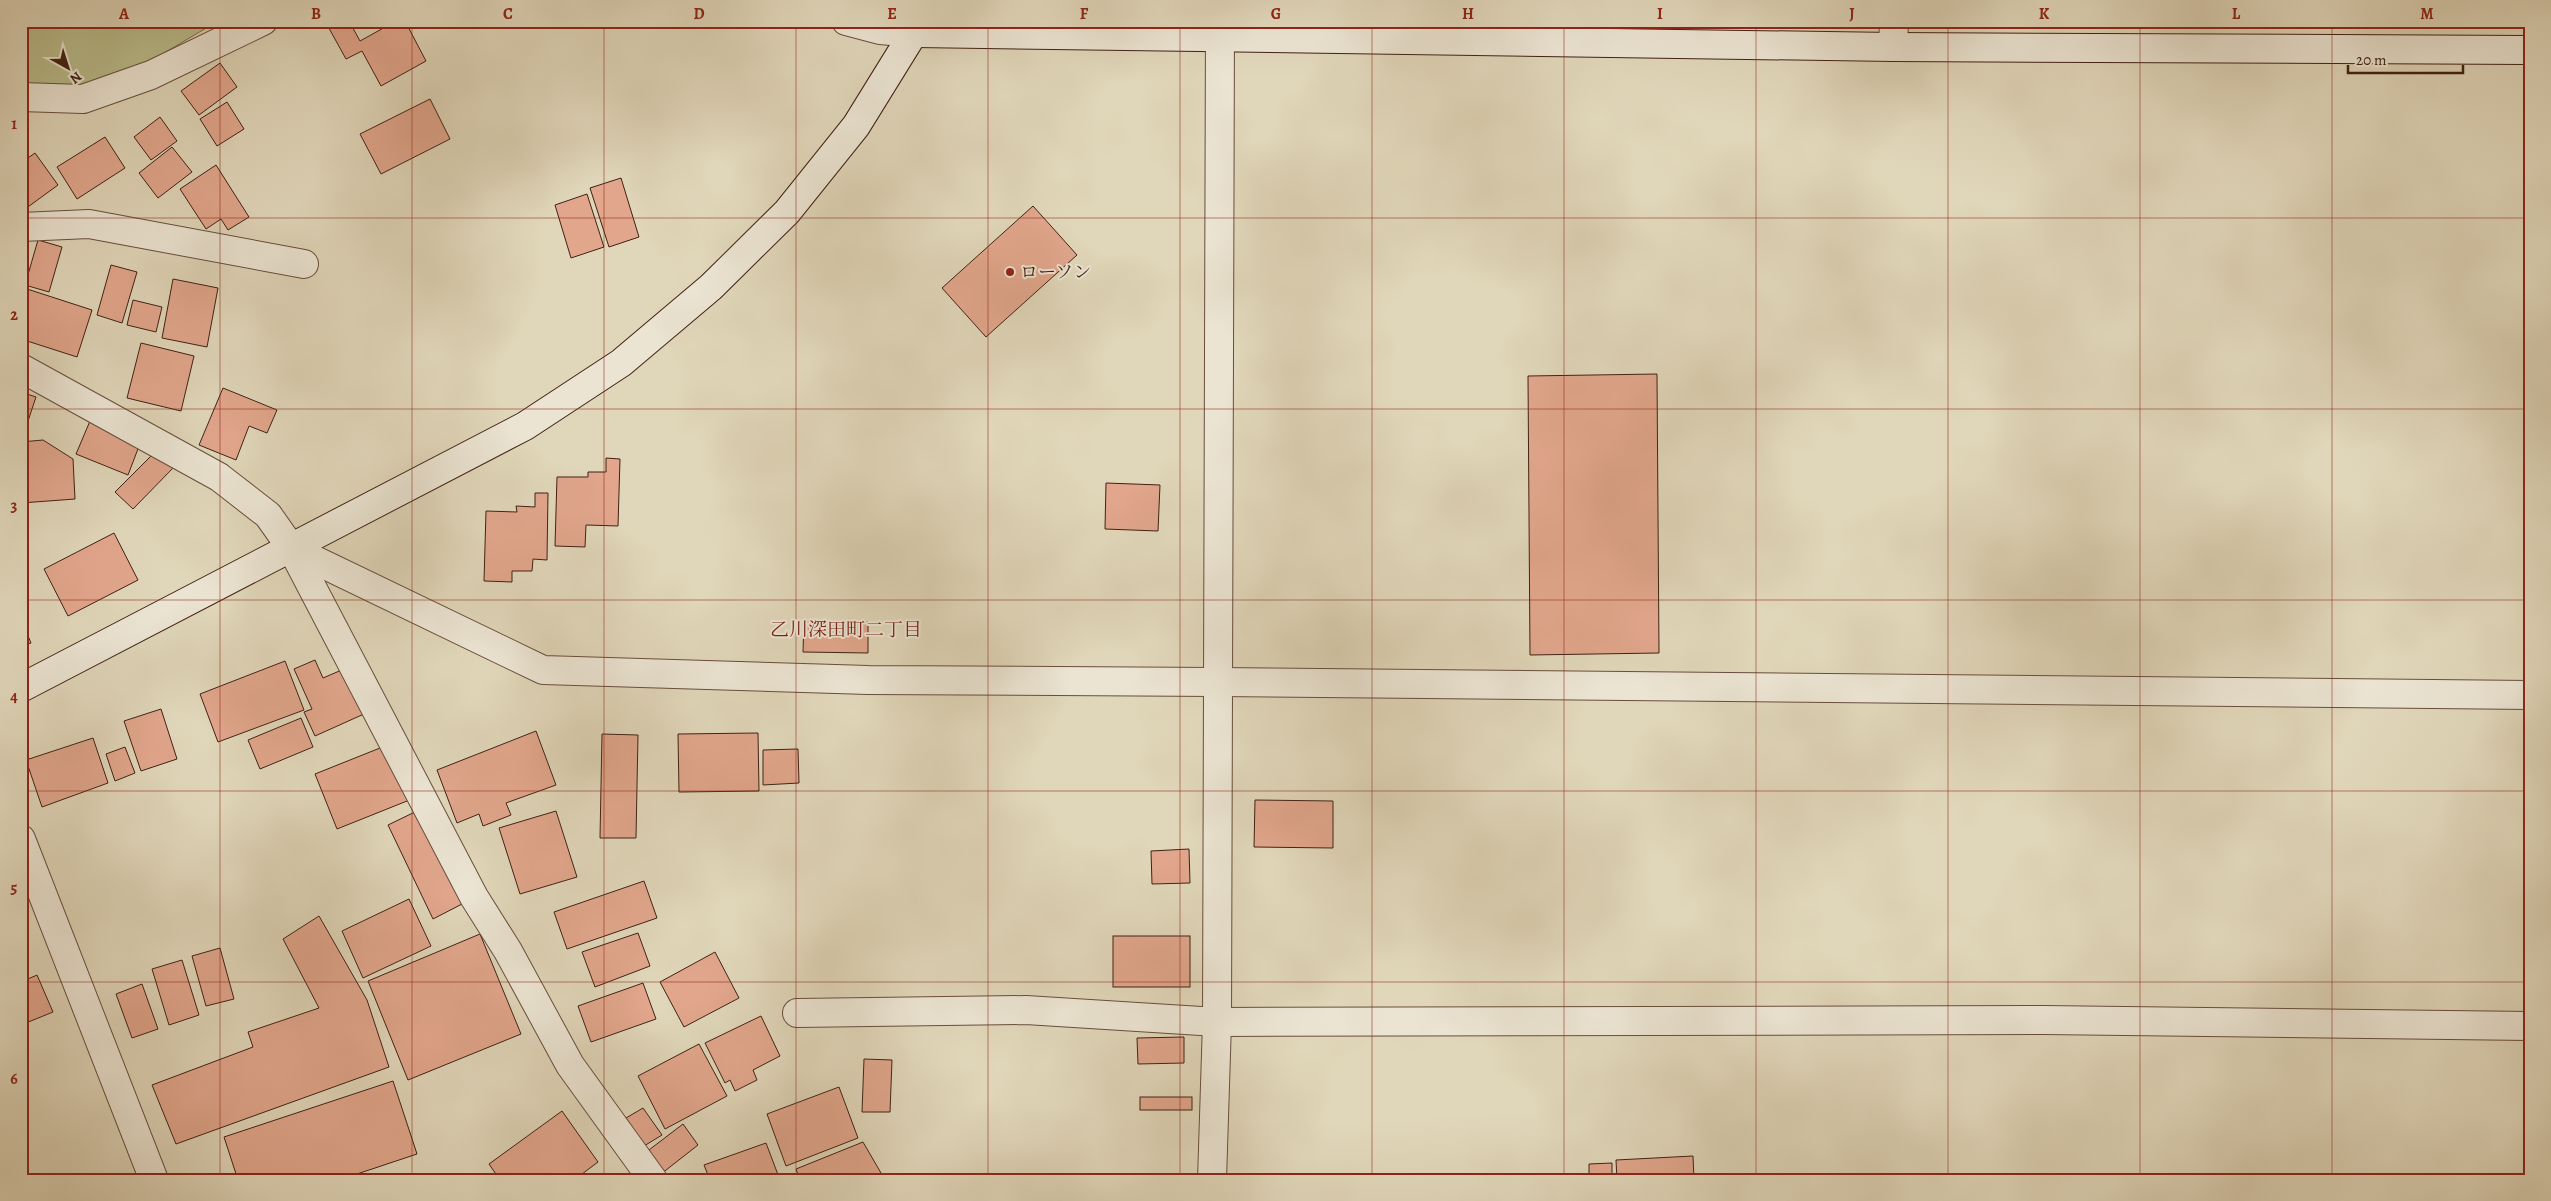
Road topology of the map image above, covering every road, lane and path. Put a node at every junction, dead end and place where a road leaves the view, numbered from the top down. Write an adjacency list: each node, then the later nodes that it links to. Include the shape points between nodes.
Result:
1 (263, 21): 7 (street, via 151,75 82,99)
2 (846, 21): 3 (street, via 880,30)
3 (918, 27): 4 (street); 11 (street, via 856,126 787,212 710,288 621,363 526,426)
4 (1220, 30): 5 (street); 12 (street)
5 (1894, 34): 6 (street)
6 (2530, 50)
7 (21, 97)
8 (21, 228): 9 (street, via 89,224)
9 (304, 264)
10 (21, 368): 11 (street, via 219,476 268,515)
11 (292, 549): 12 (street, via 543,670 868,680); 13 (street); 20 (street, via 474,897 508,951 570,1065)
12 (1217, 682): 14 (street); 17 (street)
13 (21, 688)
14 (2530, 695)
15 (21, 839): 19 (street)
16 (797, 1013): 17 (street, via 1026,1010)
17 (1217, 1022): 18 (street, via 2043,1020); 21 (street)
18 (2530, 1026)
19 (154, 1180)
20 (653, 1180)
21 (1212, 1180)

